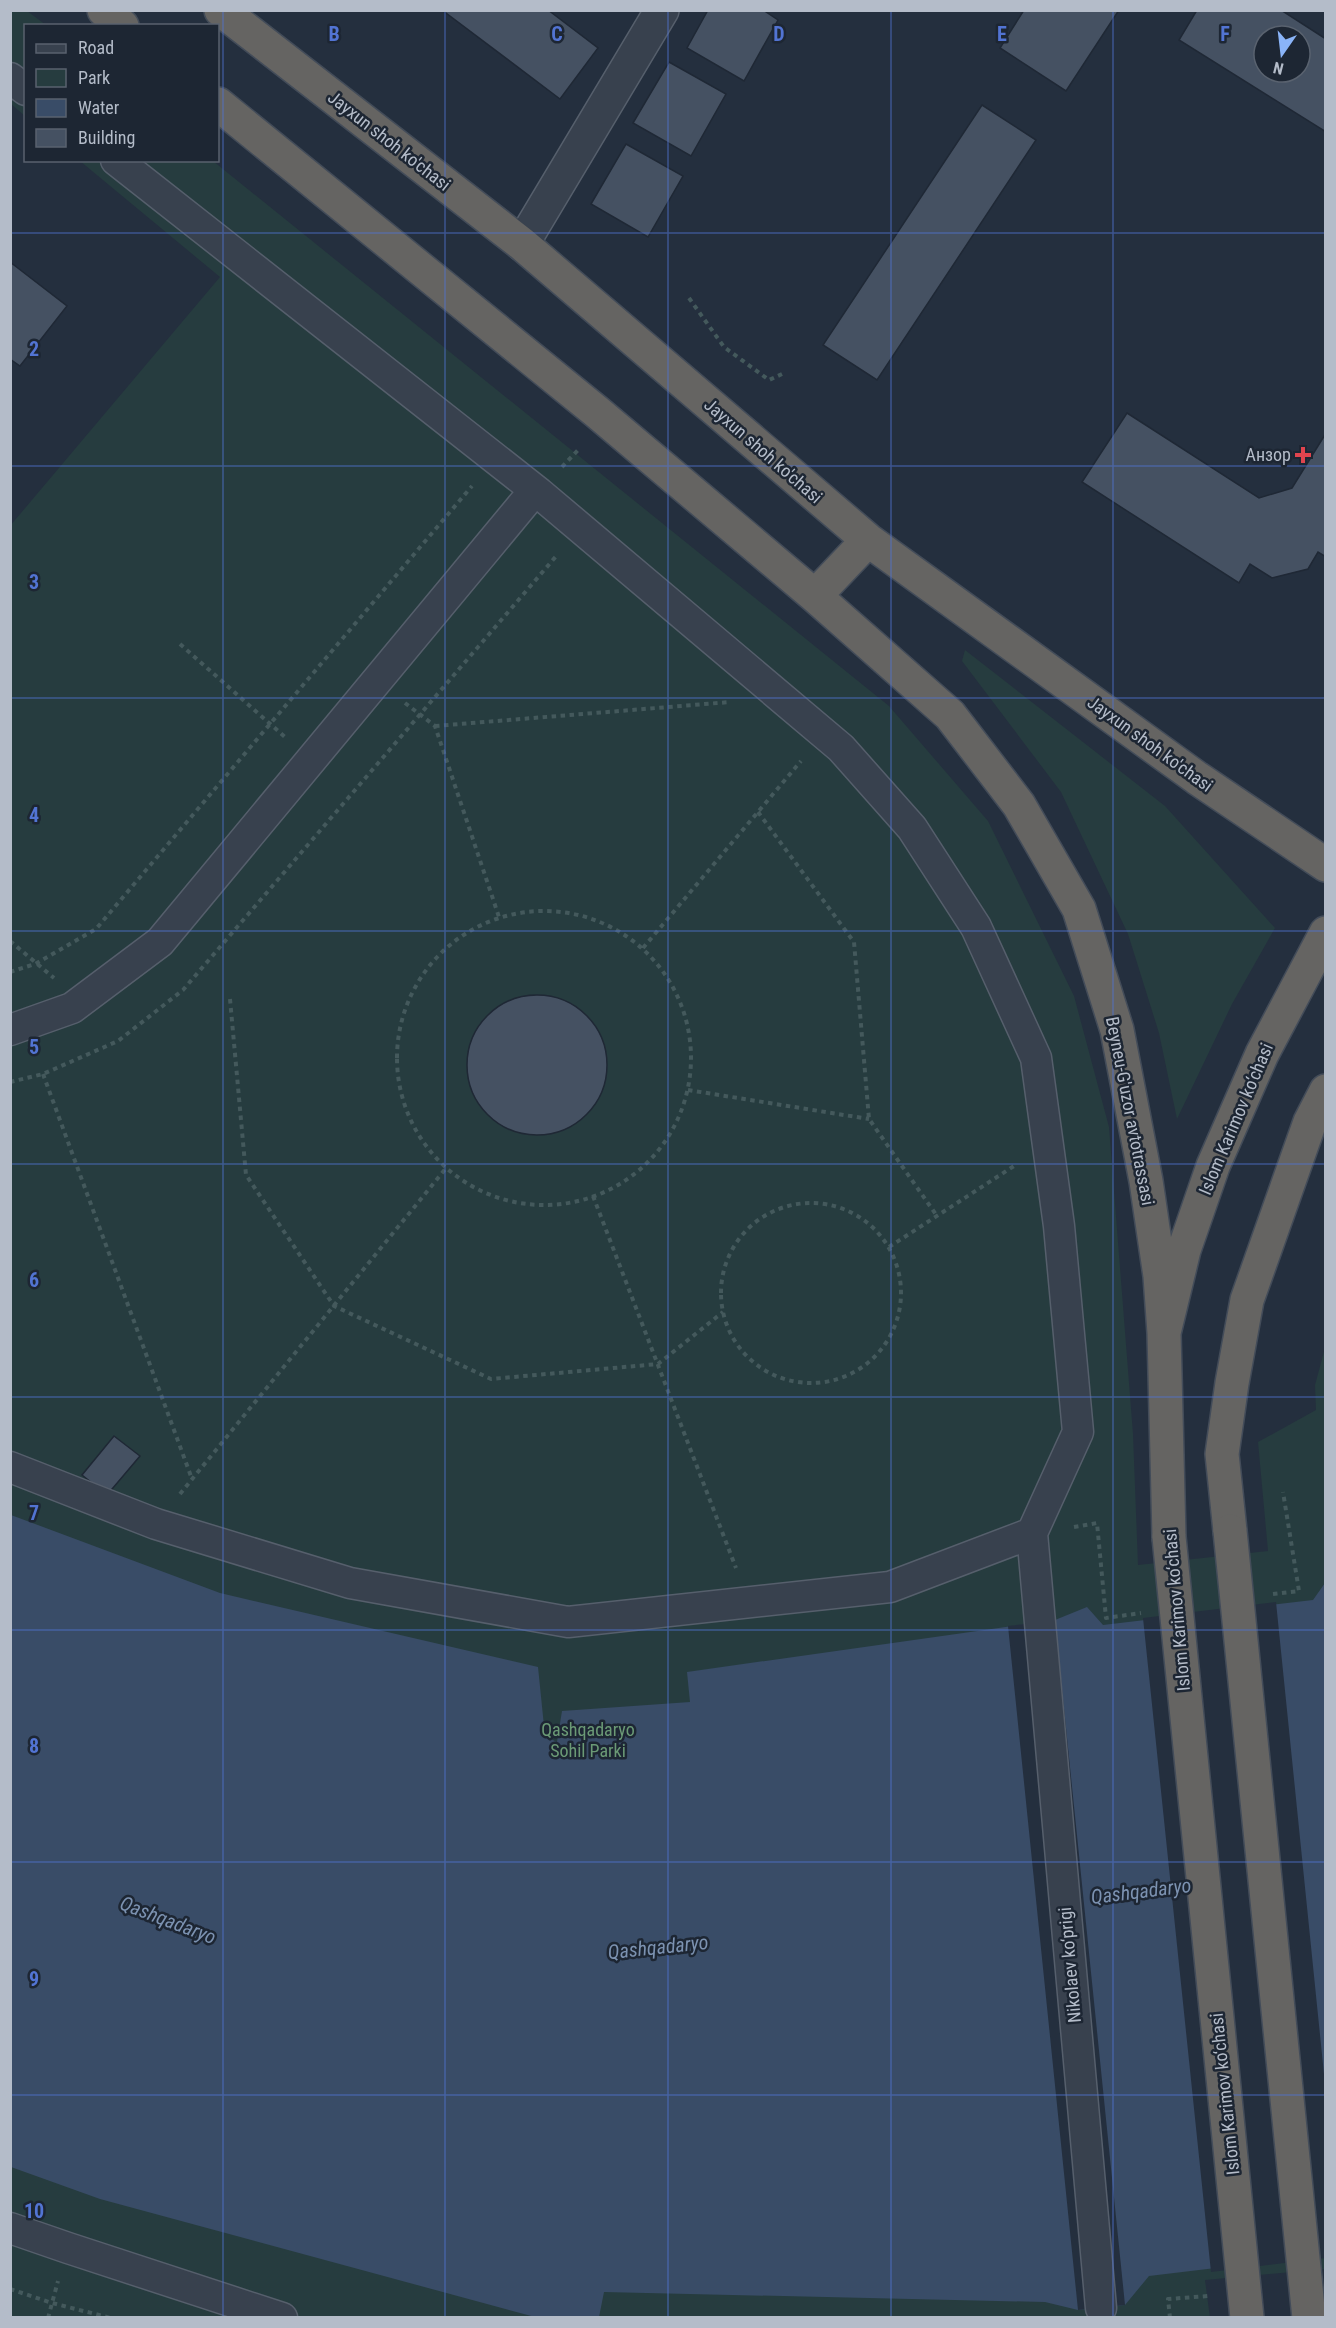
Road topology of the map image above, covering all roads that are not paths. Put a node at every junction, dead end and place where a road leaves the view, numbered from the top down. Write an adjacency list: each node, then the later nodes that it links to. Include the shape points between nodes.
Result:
1 (104, 10): 4 (highway)
2 (221, 10): 9 (highway, Jayxun shoh ko'chasi)
3 (662, 10): 9 (street)
4 (120, 24)
5 (10, 78): 6 (street)
6 (24, 88)
7 (219, 105): 12 (highway, via 597,412)
8 (119, 162): 10 (street)
9 (522, 244): 11 (highway, Jayxun shoh ko'chasi)
10 (535, 490): 15 (street, via 160,942 72,1008); 19 (street, via 841,748 912,828 976,927 1036,1058 1059,1226 1078,1432)
11 (868, 540): 12 (highway); 13 (highway, Jayxun shoh ko'chasi, via 1197,778)
12 (815, 596): 17 (highway, Beyneu-G'uzor avtotrassasi, via 950,715 1019,805 1078,909 1117,1030 1146,1181)
13 (1326, 865)
14 (1326, 933): 17 (highway, Islom Karimov ko‘chasi, via 1262,1054 1213,1166 1184,1250)
15 (10, 1030)
16 (1326, 1091): 24 (highway, bridge, via 1310,1122 1247,1300 1222,1454)
17 (1164, 1333): 23 (highway, Islom Karimov ko‘chasi, bridge, via 1169,1537)
18 (10, 1467): 19 (street, via 156,1524 350,1583 568,1622 890,1587)
19 (1032, 1533): 21 (street, Nikolaev ko‘prigi)
20 (10, 2228): 22 (street)
21 (1101, 2308)
22 (282, 2318)
23 (1247, 2318)
24 (1309, 2318)

